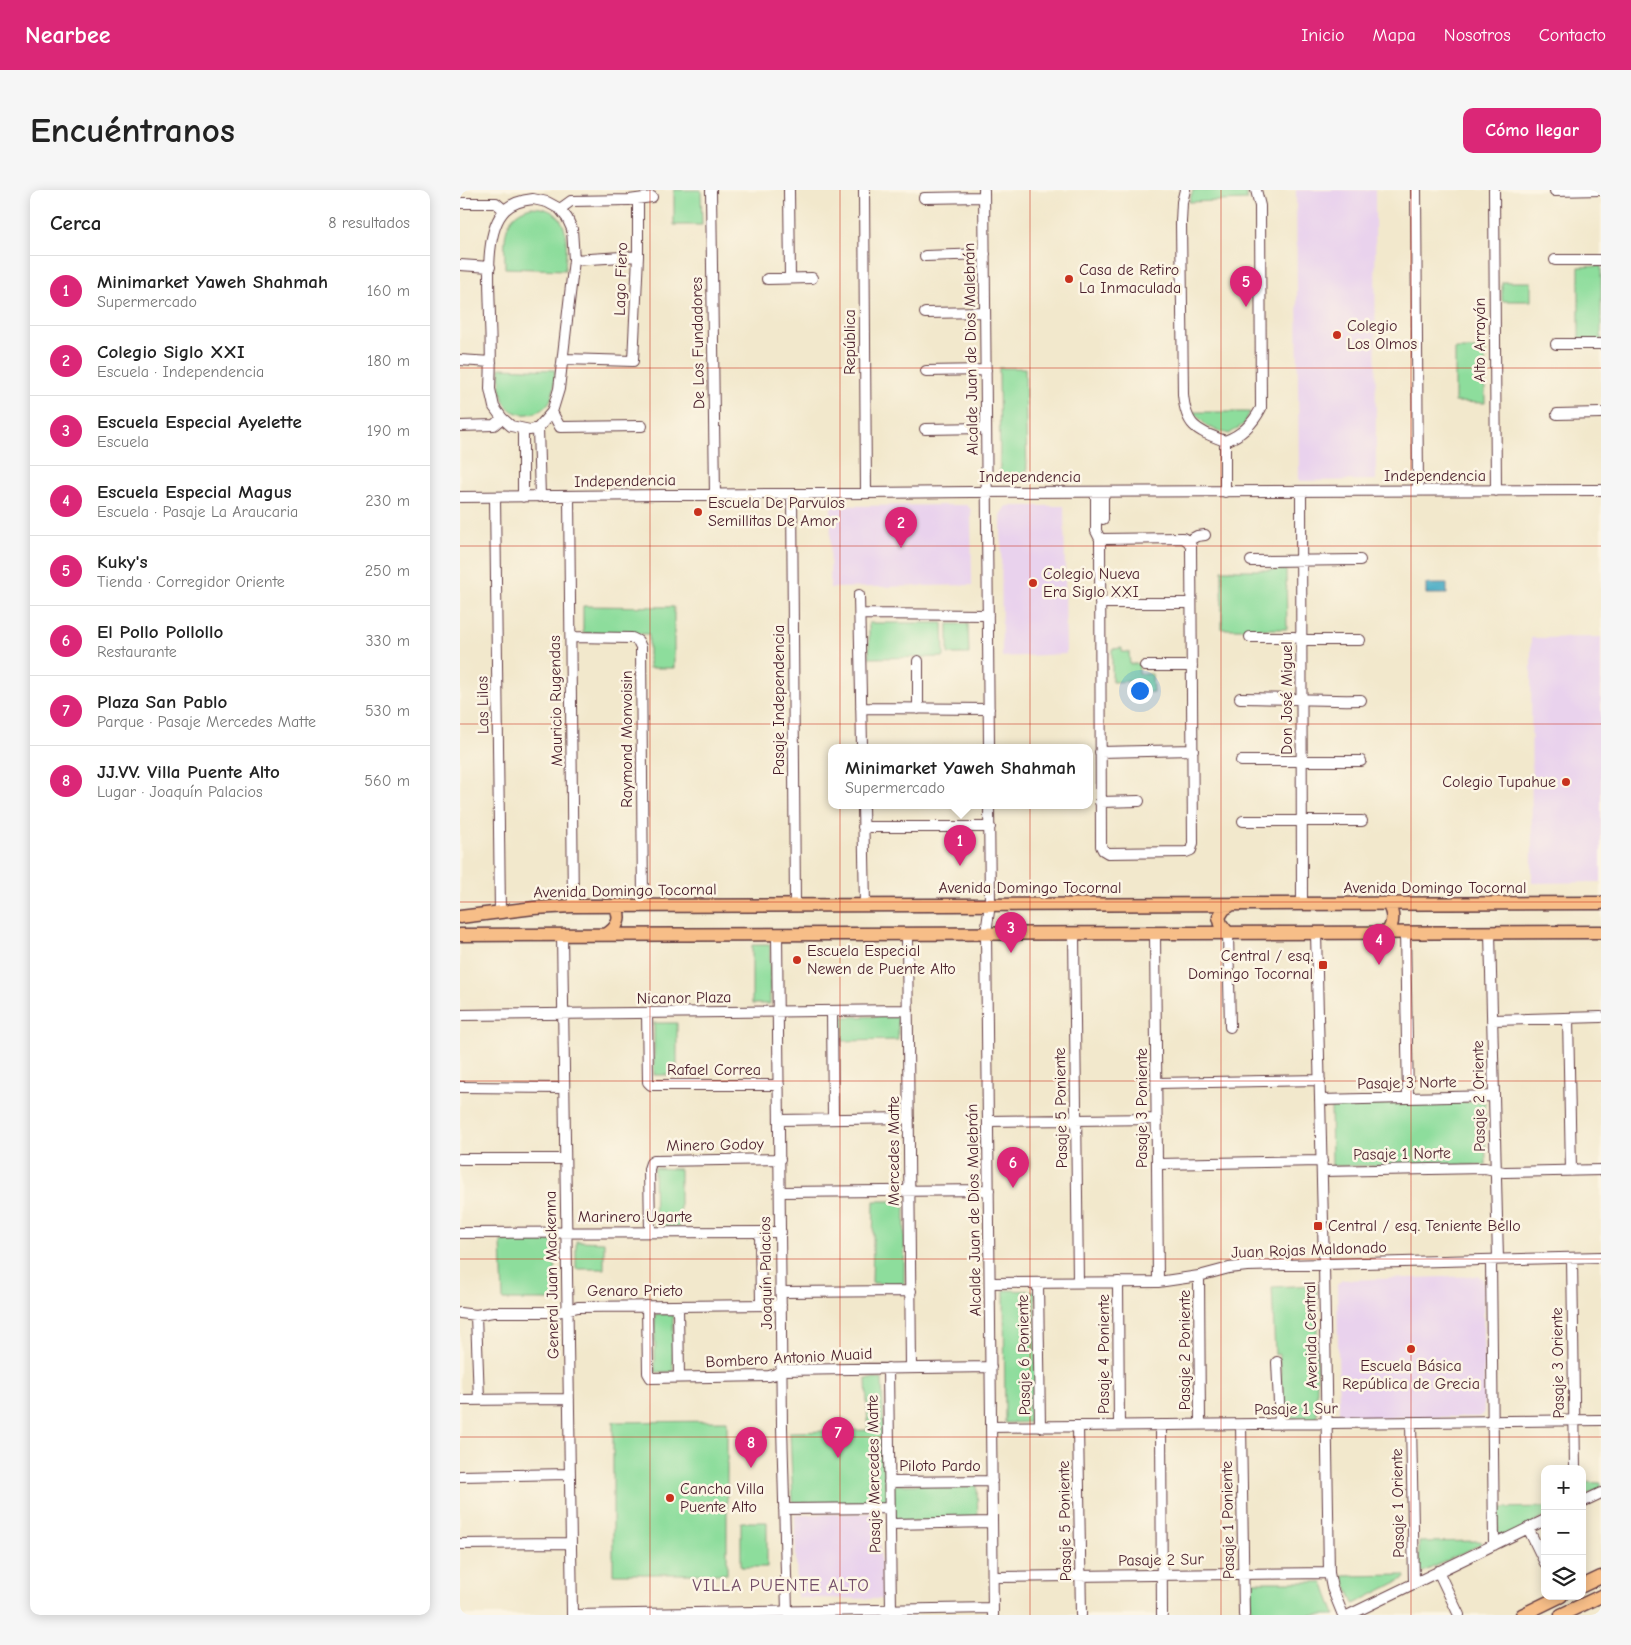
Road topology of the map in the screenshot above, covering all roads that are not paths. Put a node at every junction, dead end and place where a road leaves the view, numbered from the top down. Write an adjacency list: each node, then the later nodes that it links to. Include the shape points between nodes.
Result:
1 (711, 190): 57 (street, De Los Fundadores)
2 (789, 190): 26 (street)
3 (864, 190): 56 (street, República)
4 (1184, 190): 48 (street, via 1181,222 1186,414 1205,433)
5 (1256, 190): 48 (street, via 1260,206 1261,408 1250,426 1235,438)
6 (1416, 190): 51 (street)
7 (1494, 190): 52 (street, Alto Arrayán)
8 (1601, 190): 9 (street)
9 (1555, 191)
10 (984, 193): 13 (street); 18 (street, Alcalde Juan de Dios Malebrán)
11 (526, 195): 16 (street); 17 (street)
12 (652, 196): 14 (street)
13 (924, 198)
14 (638, 199): 16 (street, via 571,201); 19 (street, Lago Fiero)
15 (460, 203): 17 (street, via 496,203)
16 (560, 209): 21 (street, via 572,230)
17 (504, 210): 25 (street, via 495,226)
18 (985, 254): 20 (street); 29 (street, Alcalde Juan de Dios Malebrán)
19 (638, 256): 21 (street); 33 (street, Lago Fiero, via 633,361)
20 (925, 256)
21 (574, 260): 33 (street)
22 (1555, 260): 23 (street)
23 (1601, 260)
24 (460, 265): 25 (street)
25 (490, 267): 35 (street)
26 (790, 278): 27 (street); 28 (street)
27 (812, 278)
28 (767, 279)
29 (985, 312): 30 (street); 36 (street, Alcalde Juan de Dios Malebrán)
30 (925, 313)
31 (1556, 344): 32 (street)
32 (1601, 344)
33 (564, 359): 38 (street)
34 (460, 360): 35 (street)
35 (491, 362): 41 (street, via 490,389 494,407)
36 (986, 370): 37 (street); 45 (street, Alcalde Juan de Dios Malebrán)
37 (926, 371)
38 (552, 412): 42 (street, via 560,427); 44 (street)
39 (1601, 413): 40 (street)
40 (1557, 414)
41 (502, 418): 43 (street, via 494,425); 46 (street, via 511,426)
42 (642, 424)
43 (460, 426)
44 (538, 428): 46 (street); 61 (street)
45 (986, 428): 47 (street); 53 (street, Alcalde Juan de Dios Malebrán)
46 (523, 429): 60 (street)
47 (925, 429)
48 (1225, 441): 54 (street)
49 (1601, 490): 52 (street, Independencia)
50 (1301, 491): 51 (street, Independencia); 54 (street, Independencia); 69 (street, Don José Miguel)
51 (1418, 491): 52 (street, Independencia)
52 (1496, 491)
53 (987, 492): 56 (street, Independencia); 58 (street, Independencia); 74 (street, Alcalde Juan de Dios Malebrán)
54 (1225, 492): 58 (street, Independencia)
55 (792, 494): 56 (street, Independencia); 57 (street, Independencia); 109 (street, Pasaje Independencia)
56 (866, 494)
57 (715, 495): 62 (street, Independencia)
58 (1099, 496): 65 (street, via 1103,530)
59 (495, 497): 60 (street, Independencia); 63 (street, Independencia); 114 (street, Las Lilas)
60 (523, 497): 61 (street, Independencia)
61 (540, 497): 62 (street, Independencia)
62 (570, 497): 75 (street, Mauricio Rugendas)
63 (460, 498)
64 (1205, 535): 66 (street)
65 (1100, 540): 66 (street, via 1183,538); 71 (street)
66 (1188, 541): 72 (street, via 1191,548)
67 (1360, 560): 69 (street)
68 (1251, 561): 69 (street)
69 (1301, 561): 77 (street, Don José Miguel)
70 (859, 596): 73 (street)
71 (1100, 603): 72 (street); 91 (street)
72 (1191, 603): 81 (street)
73 (860, 614): 74 (street); 85 (street)
74 (988, 615): 87 (street, Alcalde Juan de Dios Malebrán)
75 (571, 637): 111 (street, Mauricio Rugendas); 113 (street, Raymond Monvoisin, via 632,638 641,647)
76 (1250, 637): 77 (street)
77 (1302, 639): 78 (street); 83 (street, Don José Miguel)
78 (1360, 640)
79 (918, 661): 86 (street)
80 (1145, 666): 81 (street)
81 (1192, 666): 90 (street)
82 (1240, 698): 83 (street)
83 (1302, 699): 84 (street); 92 (street, Don José Miguel)
84 (1361, 700)
85 (861, 708): 86 (street); 88 (street)
86 (918, 708): 87 (street)
87 (989, 709): 89 (street, Alcalde Juan de Dios Malebrán)
88 (862, 744)
89 (989, 744)
90 (1193, 750): 91 (street); 96 (street, via 1193,843 1189,852 1105,852 1100,844)
91 (1100, 752): 96 (street)
92 (1302, 760): 93 (street); 94 (street); 100 (street, Don José Miguel)
93 (1241, 761)
94 (1361, 761)
95 (1139, 801): 96 (street)
96 (1100, 802)
97 (863, 809): 103 (street)
98 (990, 809): 102 (street, Alcalde Juan de Dios Malebrán)
99 (1243, 821): 100 (street)
100 (1302, 821): 101 (street); 107 (street, Don José Miguel)
101 (1362, 821)
102 (990, 826): 103 (street); 105 (street, Alcalde Juan de Dios Malebrán)
103 (863, 827): 110 (street)
104 (1601, 903): 108 (main road, Avenida Domingo Tocornal)
105 (990, 904): 106 (main road, Avenida Domingo Tocornal); 110 (main road, Avenida Domingo Tocornal); 119 (street, Alcalde Juan de Dios Malebrán)
106 (1231, 904): 107 (main road, Avenida Domingo Tocornal); 122 (main road, via 1219,917)
107 (1302, 904): 108 (main road, Avenida Domingo Tocornal)
108 (1388, 904): 124 (main road, via 1393,918)
109 (795, 905): 110 (main road, Avenida Domingo Tocornal); 113 (main road, Avenida Domingo Tocornal)
110 (865, 905)
111 (573, 906): 112 (main road, Avenida Domingo Tocornal); 114 (main road, Avenida Domingo Tocornal)
112 (615, 906): 113 (main road, Avenida Domingo Tocornal); 127 (main road, via 619,922)
113 (643, 906)
114 (500, 912): 115 (main road, Avenida Domingo Tocornal)
115 (460, 917)
116 (1405, 932): 117 (main road); 124 (main road); 146 (street)
117 (1490, 932): 118 (main road); 138 (street, Pasaje 2 Oriente)
118 (1601, 932)
119 (986, 933): 120 (main road); 129 (main road); 153 (street, Alcalde Juan de Dios Malebrán)
120 (1074, 933): 121 (main road); 152 (street, Pasaje 5 Poniente)
121 (1155, 933): 122 (main road); 141 (street, Pasaje 3 Poniente)
122 (1228, 933): 123 (main road); 139 (street)
123 (1316, 933): 124 (main road); 140 (street, Avenida Central)
124 (1387, 933)
125 (460, 934): 126 (main road)
126 (562, 934): 127 (main road); 134 (street, General Juan Mackenna)
127 (607, 934): 128 (main road)
128 (777, 934): 129 (main road); 131 (street, Joaquín Palacios)
129 (907, 934): 130 (street, Mercedes Matte)
130 (908, 1010): 132 (street, Nicanor Plaza); 148 (street, Mercedes Matte)
131 (778, 1011): 132 (street, Nicanor Plaza); 133 (street, Nicanor Plaza); 142 (street, Joaquín Palacios)
132 (832, 1011): 149 (street)
133 (647, 1013): 134 (street, Nicanor Plaza); 142 (street, Rafael Correa, via 649,1084)
134 (563, 1014): 135 (street, Nicanor Plaza); 144 (street, General Juan Mackenna)
135 (460, 1015)
136 (1601, 1017): 137 (street)
137 (1568, 1018): 138 (street); 161 (street)
138 (1492, 1020): 145 (street, Pasaje 2 Oriente)
139 (1230, 1027)
140 (1320, 1080): 141 (street); 147 (street, Avenida Central)
141 (1157, 1083): 150 (street, Pasaje 3 Poniente)
142 (779, 1085): 151 (street, Joaquín Palacios)
143 (460, 1087): 144 (street)
144 (564, 1088): 154 (street, General Juan Mackenna)
145 (1494, 1096): 146 (street, Pasaje 3 Norte); 159 (street, Pasaje 2 Oriente)
146 (1408, 1098): 147 (street, Pasaje 3 Norte)
147 (1320, 1100): 158 (street, Avenida Central)
148 (909, 1118): 149 (street); 163 (street, Mercedes Matte)
149 (833, 1119): 151 (street)
150 (1157, 1119): 152 (street); 157 (street, Pasaje 3 Poniente)
151 (779, 1120): 156 (street, Joaquín Palacios)
152 (1076, 1120): 153 (street); 179 (street, Pasaje 5 Poniente)
153 (988, 1122): 162 (street, Alcalde Juan de Dios Malebrán)
154 (565, 1158): 155 (street); 166 (street, General Juan Mackenna)
155 (460, 1159)
156 (780, 1159): 164 (street, Joaquín Palacios); 167 (street, Minero Godoy, via 651,1163)
157 (1157, 1164): 158 (street, Pasaje 1 Norte); 176 (street, Pasaje 3 Poniente)
158 (1322, 1166): 159 (street, Pasaje 1 Norte); 173 (street, Avenida Central)
159 (1495, 1170): 161 (street, Pasaje 1 Norte); 172 (street, Pasaje 2 Oriente)
160 (1601, 1170): 161 (street, Pasaje 1 Norte)
161 (1570, 1171)
162 (989, 1190): 163 (street); 177 (street, Alcalde Juan de Dios Malebrán)
163 (910, 1191): 164 (street); 180 (street, Mercedes Matte)
164 (780, 1192): 169 (street, Joaquín Palacios)
165 (460, 1232): 166 (street, Marinero Ugarte)
166 (566, 1232): 167 (street, Marinero Ugarte); 186 (street, General Juan Mackenna)
167 (650, 1232): 168 (street, Marinero Ugarte)
168 (760, 1232): 169 (street, Marinero Ugarte); 185 (street)
169 (781, 1232): 181 (street, Joaquín Palacios)
170 (1601, 1257): 171 (street, Juan Rojas Maldonado)
171 (1572, 1258): 172 (street, Juan Rojas Maldonado); 199 (street, Pasaje 3 Oriente)
172 (1494, 1260): 173 (street, Juan Rojas Maldonado); 200 (street, Pasaje 2 Oriente)
173 (1324, 1264): 174 (street, Juan Rojas Maldonado, via 1237,1267); 204 (street, Avenida Central)
174 (1199, 1276): 176 (street, Juan Rojas Maldonado); 206 (street, Pasaje 2 Poniente)
175 (1118, 1282): 176 (street, Juan Rojas Maldonado); 179 (street, Juan Rojas Maldonado); 208 (street, Pasaje 4 Poniente)
176 (1158, 1282)
177 (990, 1283): 178 (street, Juan Rojas Maldonado); 190 (street, Alcalde Juan de Dios Malebrán)
178 (1038, 1283): 179 (street, Juan Rojas Maldonado); 210 (street, Pasaje 6 Poniente)
179 (1078, 1283)
180 (911, 1290): 181 (street); 192 (street, Mercedes Matte)
181 (781, 1292): 182 (street, Joaquín Palacios)
182 (782, 1305): 185 (street, Genaro Prieto); 193 (street, Joaquín Palacios)
183 (647, 1306): 184 (street, Genaro Prieto); 186 (street, Genaro Prieto); 194 (street, Bombero Antonio Muaid, via 649,1376)
184 (678, 1306): 185 (street, Genaro Prieto); 194 (street)
185 (761, 1306)
186 (568, 1309): 188 (street, Genaro Prieto); 195 (street, General Juan Mackenna)
187 (460, 1313): 188 (street, Genaro Prieto)
188 (476, 1315): 197 (street)
189 (1277, 1362): 203 (street)
190 (991, 1367): 192 (street, Bombero Antonio Muaid); 209 (street, Alcalde Juan de Dios Malebrán)
191 (888, 1368): 192 (street, Bombero Antonio Muaid); 193 (street, Bombero Antonio Muaid); 215 (street, Pasaje Mercedes Matte)
192 (911, 1368)
193 (782, 1370): 194 (street, Bombero Antonio Muaid, via 769,1376); 219 (street, Joaquín Palacios)
194 (679, 1377)
195 (569, 1399): 197 (street); 212 (street, General Juan Mackenna)
196 (460, 1400): 197 (street)
197 (478, 1400)
198 (1601, 1420): 199 (street, Pasaje 1 Sur)
199 (1574, 1421): 200 (street, Pasaje 1 Sur); 211 (street, Pasaje 3 Oriente)
200 (1493, 1422): 201 (street, Pasaje 1 Sur); 226 (street, Pasaje 2 Oriente)
201 (1411, 1423): 204 (street, Pasaje 1 Sur); 235 (street, Pasaje 1 Oriente)
202 (1241, 1424): 203 (street, Pasaje 1 Sur); 206 (street, Pasaje 1 Sur); 230 (street, Pasaje 1 Poniente)
203 (1280, 1424): 204 (street, Pasaje 1 Sur)
204 (1327, 1424): 229 (street, Avenida Central)
205 (1161, 1425): 206 (street, Pasaje 1 Sur); 208 (street, Pasaje 1 Sur); 231 (street)
206 (1200, 1425)
207 (1078, 1426): 208 (street, Pasaje 1 Sur); 210 (street, Pasaje 1 Sur); 232 (street, Pasaje 5 Poniente)
208 (1119, 1426)
209 (991, 1427): 210 (street, Pasaje 1 Sur); 214 (street, Alcalde Juan de Dios Malebrán)
210 (1040, 1427)
211 (1575, 1465)
212 (570, 1474): 213 (street); 224 (street, General Juan Mackenna)
213 (460, 1476)
214 (992, 1481): 215 (street, Piloto Pardo); 220 (street, Alcalde Juan de Dios Malebrán)
215 (889, 1482): 218 (street, Pasaje Mercedes Matte)
216 (1601, 1493): 217 (street)
217 (1586, 1500)
218 (890, 1508): 219 (street); 222 (street, Pasaje Mercedes Matte)
219 (784, 1509): 240 (street, Joaquín Palacios)
220 (992, 1522): 222 (street); 233 (street, Alcalde Juan de Dios Malebrán)
221 (1541, 1522): 223 (street)
222 (890, 1524): 239 (street, Pasaje Mercedes Matte)
223 (1528, 1528): 226 (street); 227 (street)
224 (571, 1543): 225 (street); 245 (street, General Juan Mackenna)
225 (460, 1544)
226 (1494, 1545): 228 (street)
227 (1541, 1556)
228 (1438, 1572): 235 (street); 251 (street)
229 (1329, 1573): 230 (street, Pasaje 2 Sur); 249 (street, Avenida Central)
230 (1244, 1574): 231 (street, Pasaje 2 Sur); 248 (street, Pasaje 1 Poniente)
231 (1162, 1575): 232 (street, Pasaje 2 Sur); 247 (street)
232 (1080, 1576): 233 (street, Pasaje 2 Sur); 246 (street, Pasaje 5 Poniente)
233 (993, 1577): 242 (street, Alcalde Juan de Dios Malebrán)
234 (1601, 1577): 236 (main road)
235 (1414, 1583): 250 (street)
236 (1586, 1584)
237 (1601, 1596): 253 (main road)
238 (1553, 1600): 252 (main road)
239 (891, 1610): 241 (street); 243 (street)
240 (787, 1612): 243 (street); 244 (street)
241 (915, 1612): 242 (street)
242 (993, 1612)
243 (799, 1613)
244 (654, 1614): 245 (street)
245 (574, 1615)
246 (1081, 1615)
247 (1162, 1615)
248 (1244, 1615)
249 (1343, 1615)
250 (1349, 1615)
251 (1459, 1615)
252 (1522, 1615)
253 (1561, 1615)

